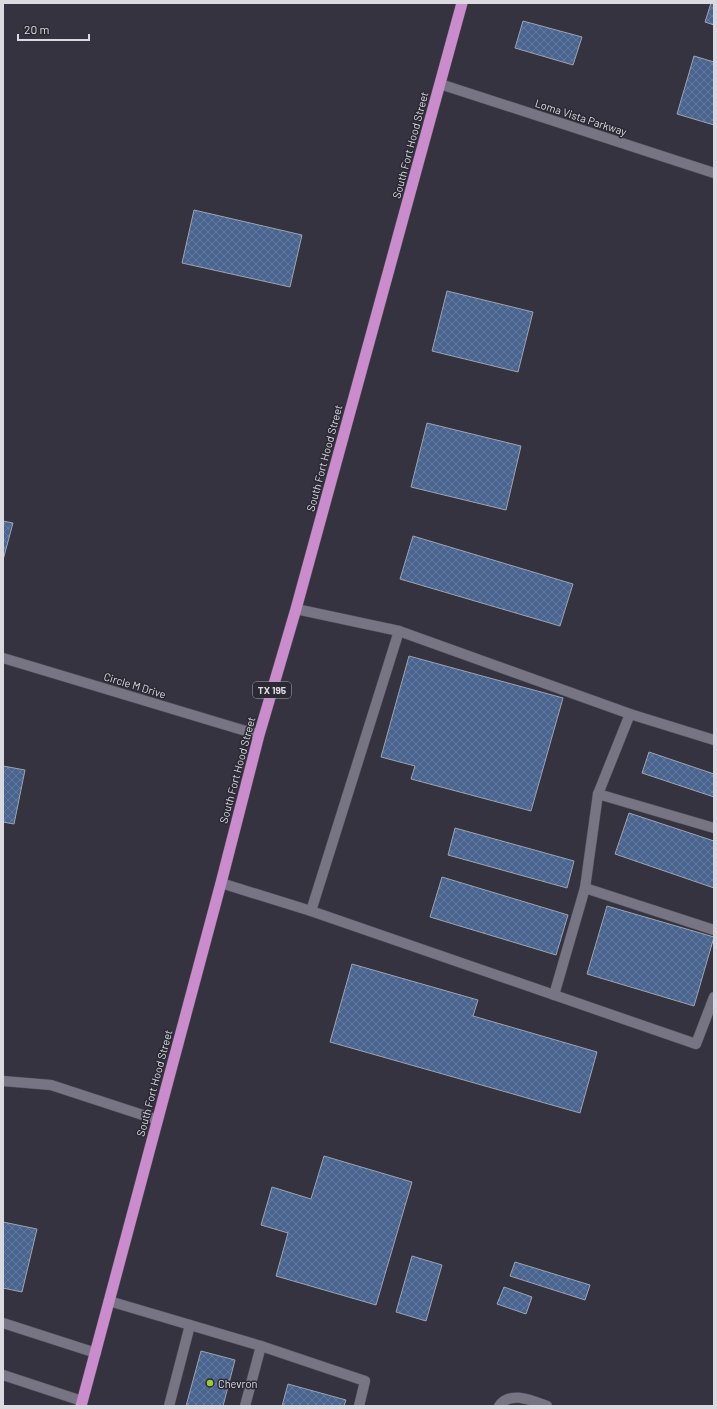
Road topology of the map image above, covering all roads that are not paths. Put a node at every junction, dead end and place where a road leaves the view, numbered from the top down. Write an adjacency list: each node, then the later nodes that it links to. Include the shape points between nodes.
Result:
1 (462, 3): 2 (highway, South Fort Hood Street / TX 195)
2 (440, 84): 3 (street, Loma Vista Parkway); 4 (highway, South Fort Hood Street / TX 195)
3 (714, 173)
4 (296, 609): 5 (street); 8 (highway, South Fort Hood Street / TX 195)
5 (398, 631): 7 (street); 14 (street)
6 (3, 658): 8 (street, Circle M Drive)
7 (630, 714): 9 (street); 10 (street)
8 (259, 735): 12 (highway, South Fort Hood Street / TX 195)
9 (714, 740)
10 (598, 794): 11 (street); 13 (street)
11 (714, 828)
12 (221, 883): 14 (street); 20 (highway, South Fort Hood Street / TX 195)
13 (585, 888): 15 (street); 16 (street)
14 (311, 911): 16 (street)
15 (714, 930)
16 (554, 995): 18 (street, via 696,1044)
17 (714, 997): 18 (street)
18 (711, 1015)
19 (3, 1080): 20 (street, via 51,1085)
20 (158, 1120): 21 (highway, South Fort Hood Street / TX 195)
21 (109, 1302): 23 (street); 25 (highway, South Fort Hood Street / TX 195)
22 (3, 1323): 25 (street)
23 (190, 1325): 24 (street); 28 (street)
24 (260, 1346): 29 (street); 30 (street, via 365,1381)
25 (96, 1353): 27 (highway, South Fort Hood Street / TX 195)
26 (3, 1375): 27 (street)
27 (81, 1404)
28 (169, 1406)
29 (245, 1406)
30 (359, 1406)
31 (499, 1406): 32 (street, via 502,1402 518,1396)
32 (547, 1406)

